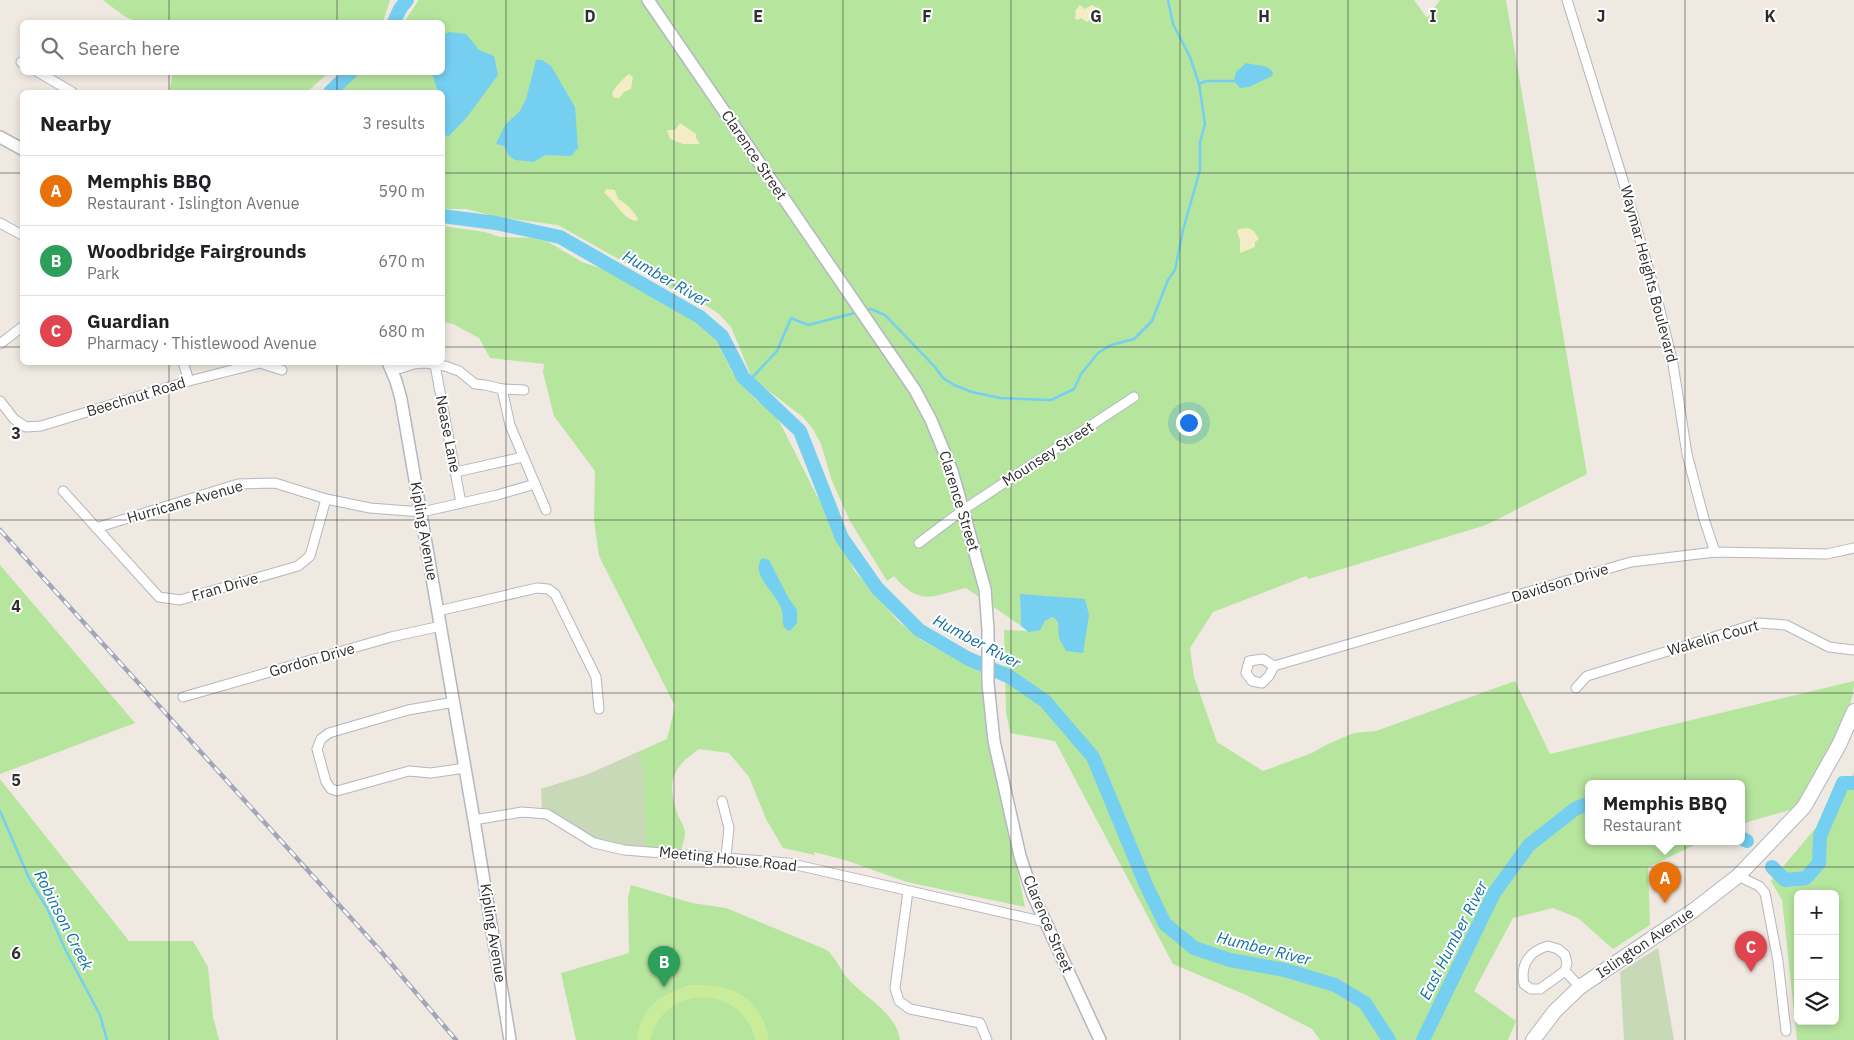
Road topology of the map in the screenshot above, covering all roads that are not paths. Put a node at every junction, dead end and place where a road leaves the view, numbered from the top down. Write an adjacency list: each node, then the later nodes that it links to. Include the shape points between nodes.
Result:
1 (648, 0): 30 (street, Clarence Street, via 915,390 952,471)
2 (1567, 0): 35 (street, Waymar Heights Boulevard, via 1659,306 1673,364 1687,454)
3 (43, 75): 4 (street)
4 (69, 90)
5 (0, 136): 6 (street)
6 (20, 148)
7 (0, 222): 8 (street)
8 (20, 235)
9 (20, 329): 10 (street)
10 (0, 344)
11 (184, 365): 18 (street)
12 (252, 365): 18 (street, Beechnut Road)
13 (266, 365): 17 (street, Beechnut Road)
14 (406, 365): 16 (street)
15 (435, 365): 19 (street, via 459,371 475,384); 24 (street, Nease Lane)
16 (390, 367): 31 (street, Kipling Avenue, via 401,399)
17 (282, 370)
18 (189, 381): 22 (street, Beechnut Road, via 41,426 26,427 14,419)
19 (502, 389): 20 (street); 23 (street, via 510,424)
20 (524, 390)
21 (1134, 397): 30 (street, Mounsey Street)
22 (0, 402)
23 (523, 457): 24 (street); 25 (street)
24 (456, 472): 28 (street, Nease Lane)
25 (535, 484): 28 (street, Hurricane Avenue); 29 (street)
26 (63, 491): 32 (street, Fran Drive)
27 (326, 499): 31 (street, Hurricane Avenue, via 370,508); 32 (street, Hurricane Avenue, via 275,483 238,484); 32 (street, Fran Drive, via 310,556 298,566 180,600 159,597)
28 (461, 503): 31 (street, Hurricane Avenue)
29 (546, 510)
30 (963, 510): 33 (street, Mounsey Street); 51 (street, Clarence Street, via 985,589 988,683 994,741 1019,850)
31 (422, 512): 36 (street, Kipling Avenue)
32 (96, 528)
33 (919, 543)
34 (1854, 548): 35 (street, Davidson Drive, via 1827,554)
35 (1715, 552): 39 (street, Davidson Drive, via 1630,562)
36 (438, 611): 37 (street, Kipling Avenue); 43 (street, via 537,588 548,589 555,594 596,677)
37 (441, 626): 41 (street, Gordon Drive); 42 (street, Kipling Avenue)
38 (1854, 650): 40 (street, Wakelin Court, via 1829,648 1786,625 1759,623 1587,676)
39 (1274, 666)
40 (1576, 688)
41 (183, 697)
42 (454, 702): 45 (street, Kipling Avenue); 45 (street, via 408,710 328,734 317,749 326,784 337,791 408,771 431,773)
43 (599, 709)
44 (1854, 711): 49 (main road, Islington Avenue, via 1804,807)
45 (465, 768): 47 (street, Kipling Avenue)
46 (722, 801): 48 (street, via 729,828)
47 (474, 820): 48 (street, Meeting House Road, via 522,812 547,814 594,843 624,850); 55 (street, Kipling Avenue)
48 (726, 856): 50 (street, Meeting House Road, via 788,863)
49 (1738, 876): 53 (main road, Islington Avenue, via 1694,910); 54 (street, via 1759,886 1765,893)
50 (908, 891): 51 (street, Meeting House Road); 56 (street, via 895,988 899,1002 910,1009 980,1023)
51 (1045, 922): 57 (street, Clarence Street)
52 (1565, 971): 52 (street, Islington Avenue, via 1565,955 1548,946 1529,956 1522,975 1524,984 1531,989 1540,989); 53 (street, Islington Avenue)
53 (1580, 987): 58 (main road, Islington Avenue)
54 (1786, 1031)
55 (510, 1040)
56 (987, 1040)
57 (1100, 1040)
58 (1533, 1040)

